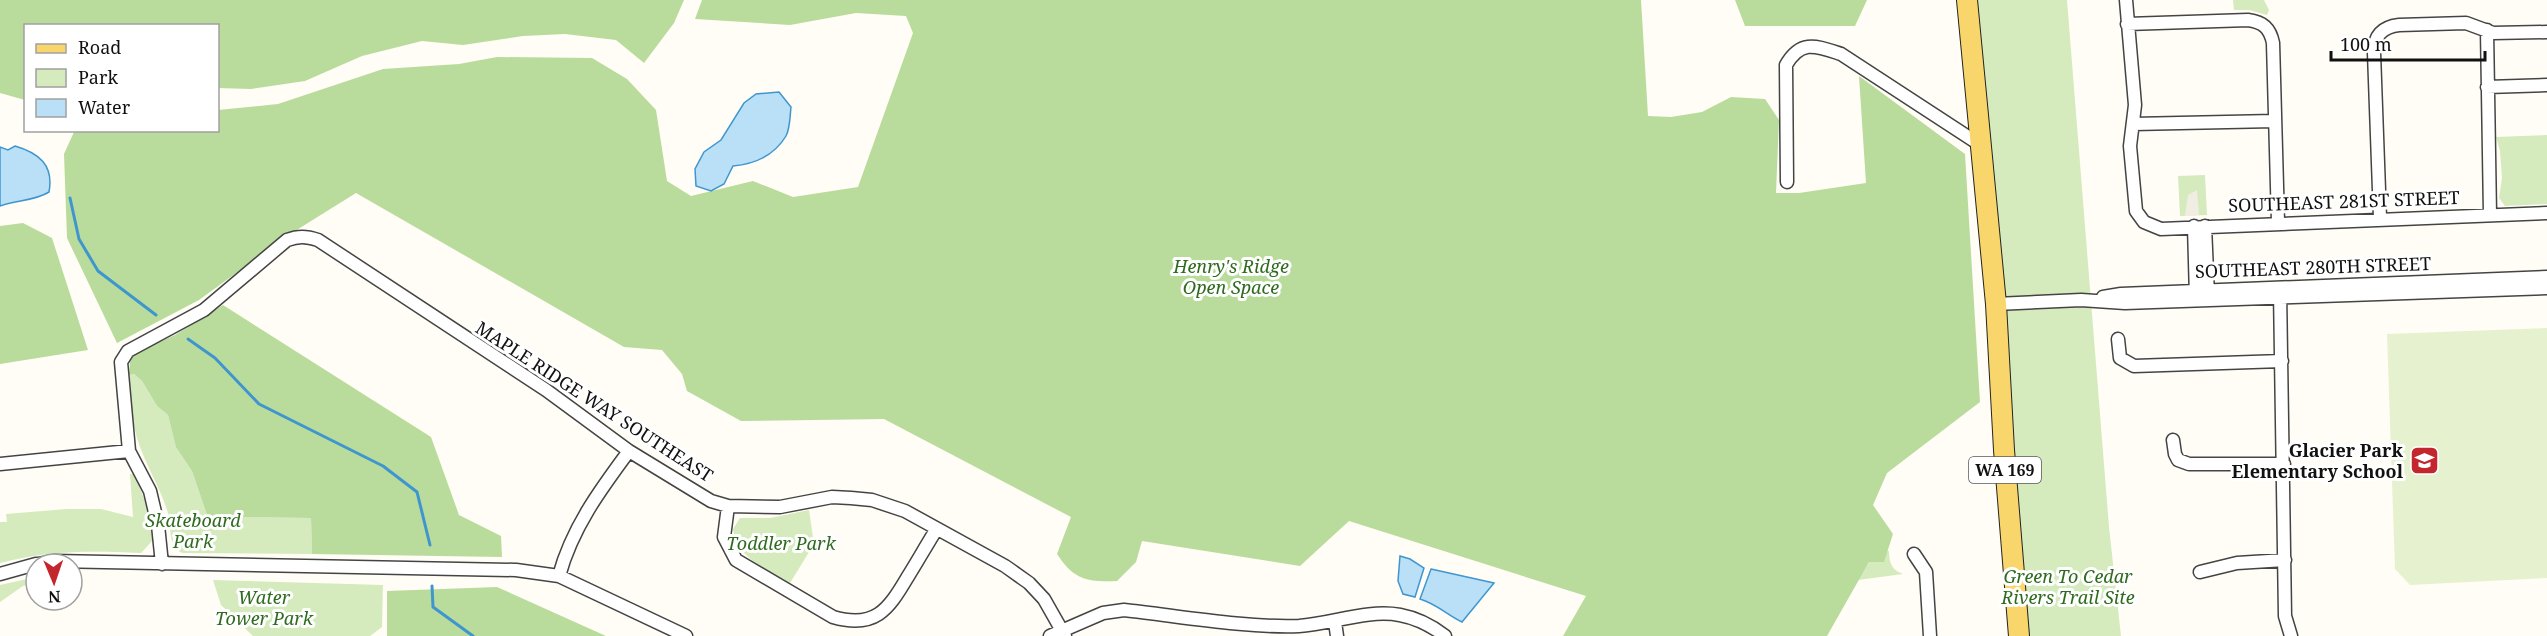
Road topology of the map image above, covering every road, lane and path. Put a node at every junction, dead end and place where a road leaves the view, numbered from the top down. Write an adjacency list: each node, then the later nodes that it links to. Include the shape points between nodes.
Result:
1 (1967, 0): 10 (main road, WA 169)
2 (2126, 0): 3 (street)
3 (2127, 24): 8 (street, via 2248,20 2265,26 2272,42); 9 (street)
4 (2487, 30): 5 (street, via 2500,34); 7 (street); 14 (street, via 2466,23 2399,25 2376,37)
5 (2547, 32)
6 (2547, 85): 7 (street)
7 (2487, 87): 13 (street)
8 (2274, 121): 9 (street); 15 (street)
9 (2133, 124): 16 (street, SOUTHEAST 281ST STREET, via 2131,154 2136,210 2144,222 2161,229)
10 (1982, 146): 11 (street, via 1840,54 1817,47 1802,48 1793,53 1785,80); 21 (main road, WA 169)
11 (1787, 182)
12 (2547, 213): 13 (street, SOUTHEAST 281ST STREET)
13 (2490, 214): 14 (street, SOUTHEAST 281ST STREET)
14 (2380, 218): 15 (street, SOUTHEAST 281ST STREET)
15 (2278, 222): 16 (street, SOUTHEAST 281ST STREET)
16 (2200, 226): 20 (street)
17 (2547, 277): 19 (street, SOUTHEAST 280TH STREET)
18 (2547, 288): 19 (street, SOUTHEAST 280TH STREET)
19 (2280, 293): 20 (street, SOUTHEAST 280TH STREET); 23 (street)
20 (2202, 296): 21 (street, SOUTHEAST 280TH STREET, via 2121,294)
21 (1996, 304): 46 (main road, WA 169)
22 (2118, 339): 23 (street, via 2120,358 2134,366)
23 (2282, 361): 28 (street)
24 (2174, 440): 28 (street, via 2178,460 2189,464)
25 (129, 451): 26 (street, MAPLE RIDGE WAY SOUTHEAST, via 121,362 128,351 204,310 287,240 296,237 318,240 546,390); 27 (street); 34 (street, via 150,491)
26 (629, 451): 29 (street, MAPLE RIDGE WAY SOUTHEAST, via 698,494); 38 (street, via 573,535)
27 (0, 464)
28 (2284, 464): 32 (street)
29 (728, 506): 30 (street, MAPLE RIDGE WAY SOUTHEAST, via 780,507 832,497 872,500 905,511); 30 (street, via 724,537 736,560 846,621 872,618 888,608)
30 (936, 530): 41 (street, MAPLE RIDGE WAY SOUTHEAST, via 1005,566 1029,584 1044,599)
31 (1914, 554): 45 (street, via 1926,573)
32 (2285, 561): 36 (street, via 2237,563); 47 (street, via 2285,616)
33 (84, 562): 34 (street)
34 (162, 564): 38 (street, via 480,568)
35 (24, 568): 37 (street)
36 (2200, 572)
37 (0, 574)
38 (559, 576): 42 (street)
39 (1335, 622): 40 (street, via 1381,613 1401,615); 41 (street, via 1265,625 1124,610 1104,613); 44 (street)
40 (1440, 632)
41 (1064, 633): 43 (street)
42 (686, 636)
43 (1050, 636)
44 (1337, 636)
45 (1930, 636)
46 (2019, 636)
47 (2291, 636)

